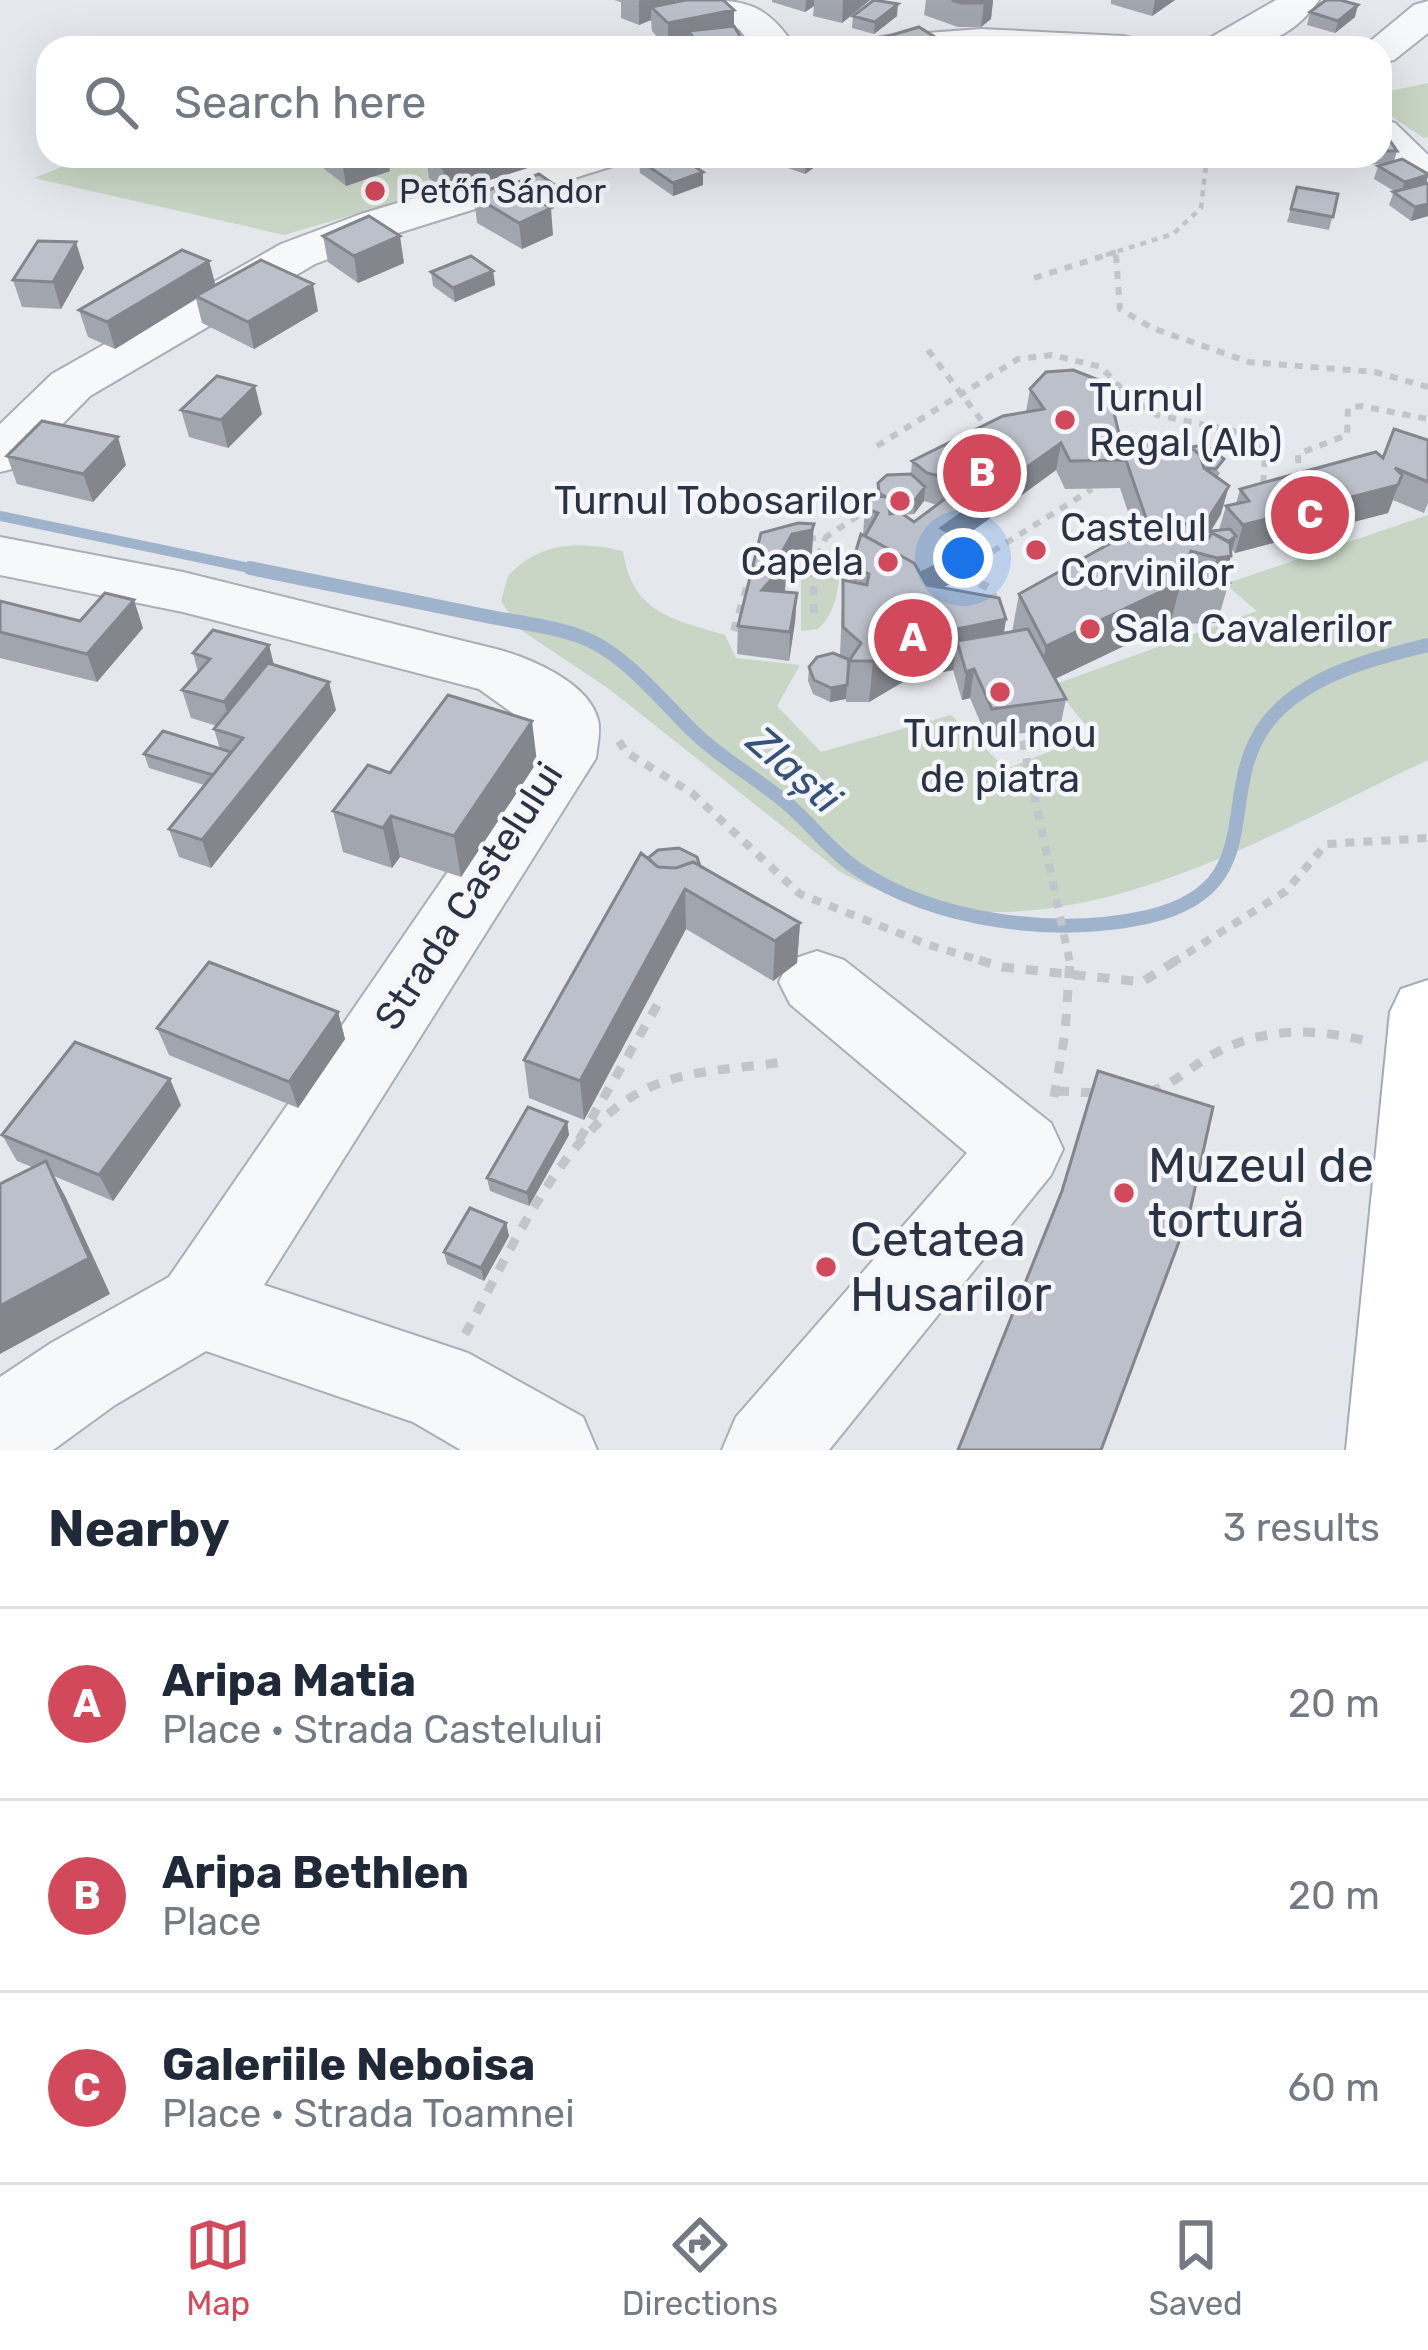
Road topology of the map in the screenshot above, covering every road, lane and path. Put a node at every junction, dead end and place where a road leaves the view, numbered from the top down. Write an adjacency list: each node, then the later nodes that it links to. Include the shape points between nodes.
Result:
1 (715, 0): 4 (street)
2 (1300, 0): 5 (street)
3 (1428, 13): 6 (street)
4 (766, 36)
5 (1246, 36)
6 (1392, 42)
7 (1392, 144): 10 (street)
8 (561, 168): 18 (street, via 298,254 70,385)
9 (1206, 168): 11 (path, via 1201,208 1173,234)
10 (1428, 181)
11 (1116, 255): 12 (path); 14 (path, via 1120,309 1152,328 1264,365 1376,372)
12 (1034, 278)
13 (928, 350): 16 (path, bridge)
14 (1428, 387)
15 (1428, 419): 20 (path, via 1348,408 1347,436 1303,450 1298,480)
16 (999, 443)
17 (877, 446): 20 (path, via 1018,359 1052,355 1115,376 1156,416 1250,438 1266,455)
18 (7, 447)
19 (1092, 490): 27 (path, via 968,567 954,568 992,590)
20 (1263, 494): 21 (path)
21 (1245, 500)
22 (886, 514): 23 (path, via 874,506)
23 (826, 537): 24 (path); 28 (path, via 812,569)
24 (805, 540)
25 (758, 551): 29 (path)
26 (0, 556): 30 (street, Strada Castelului, via 183,592 500,672)
27 (997, 610)
28 (814, 618)
29 (734, 631)
30 (550, 705): 32 (path, via 594,703 626,752 692,793 800,893 1002,967 1142,982 1286,891 1326,844); 42 (street, Strada Castelului, via 566,721 562,758)
31 (1017, 712): 39 (path, via 1070,959)
32 (1428, 838)
33 (817, 982): 39 (street)
34 (662, 997): 40 (path)
35 (1426, 1035): 37 (path, via 1252,1033 1164,1089); 41 (main road)
36 (783, 1062): 40 (path, via 647,1088)
37 (1132, 1092)
38 (1116, 1094): 39 (path)
39 (1040, 1120): 46 (street)
40 (572, 1151): 43 (path)
41 (1418, 1281): 47 (main road)
42 (200, 1307): 44 (street, Strada Castelului, via 83,1373); 45 (street, via 436,1385)
43 (474, 1319)
44 (0, 1432)
45 (550, 1450)
46 (769, 1450)
47 (1393, 1450)

